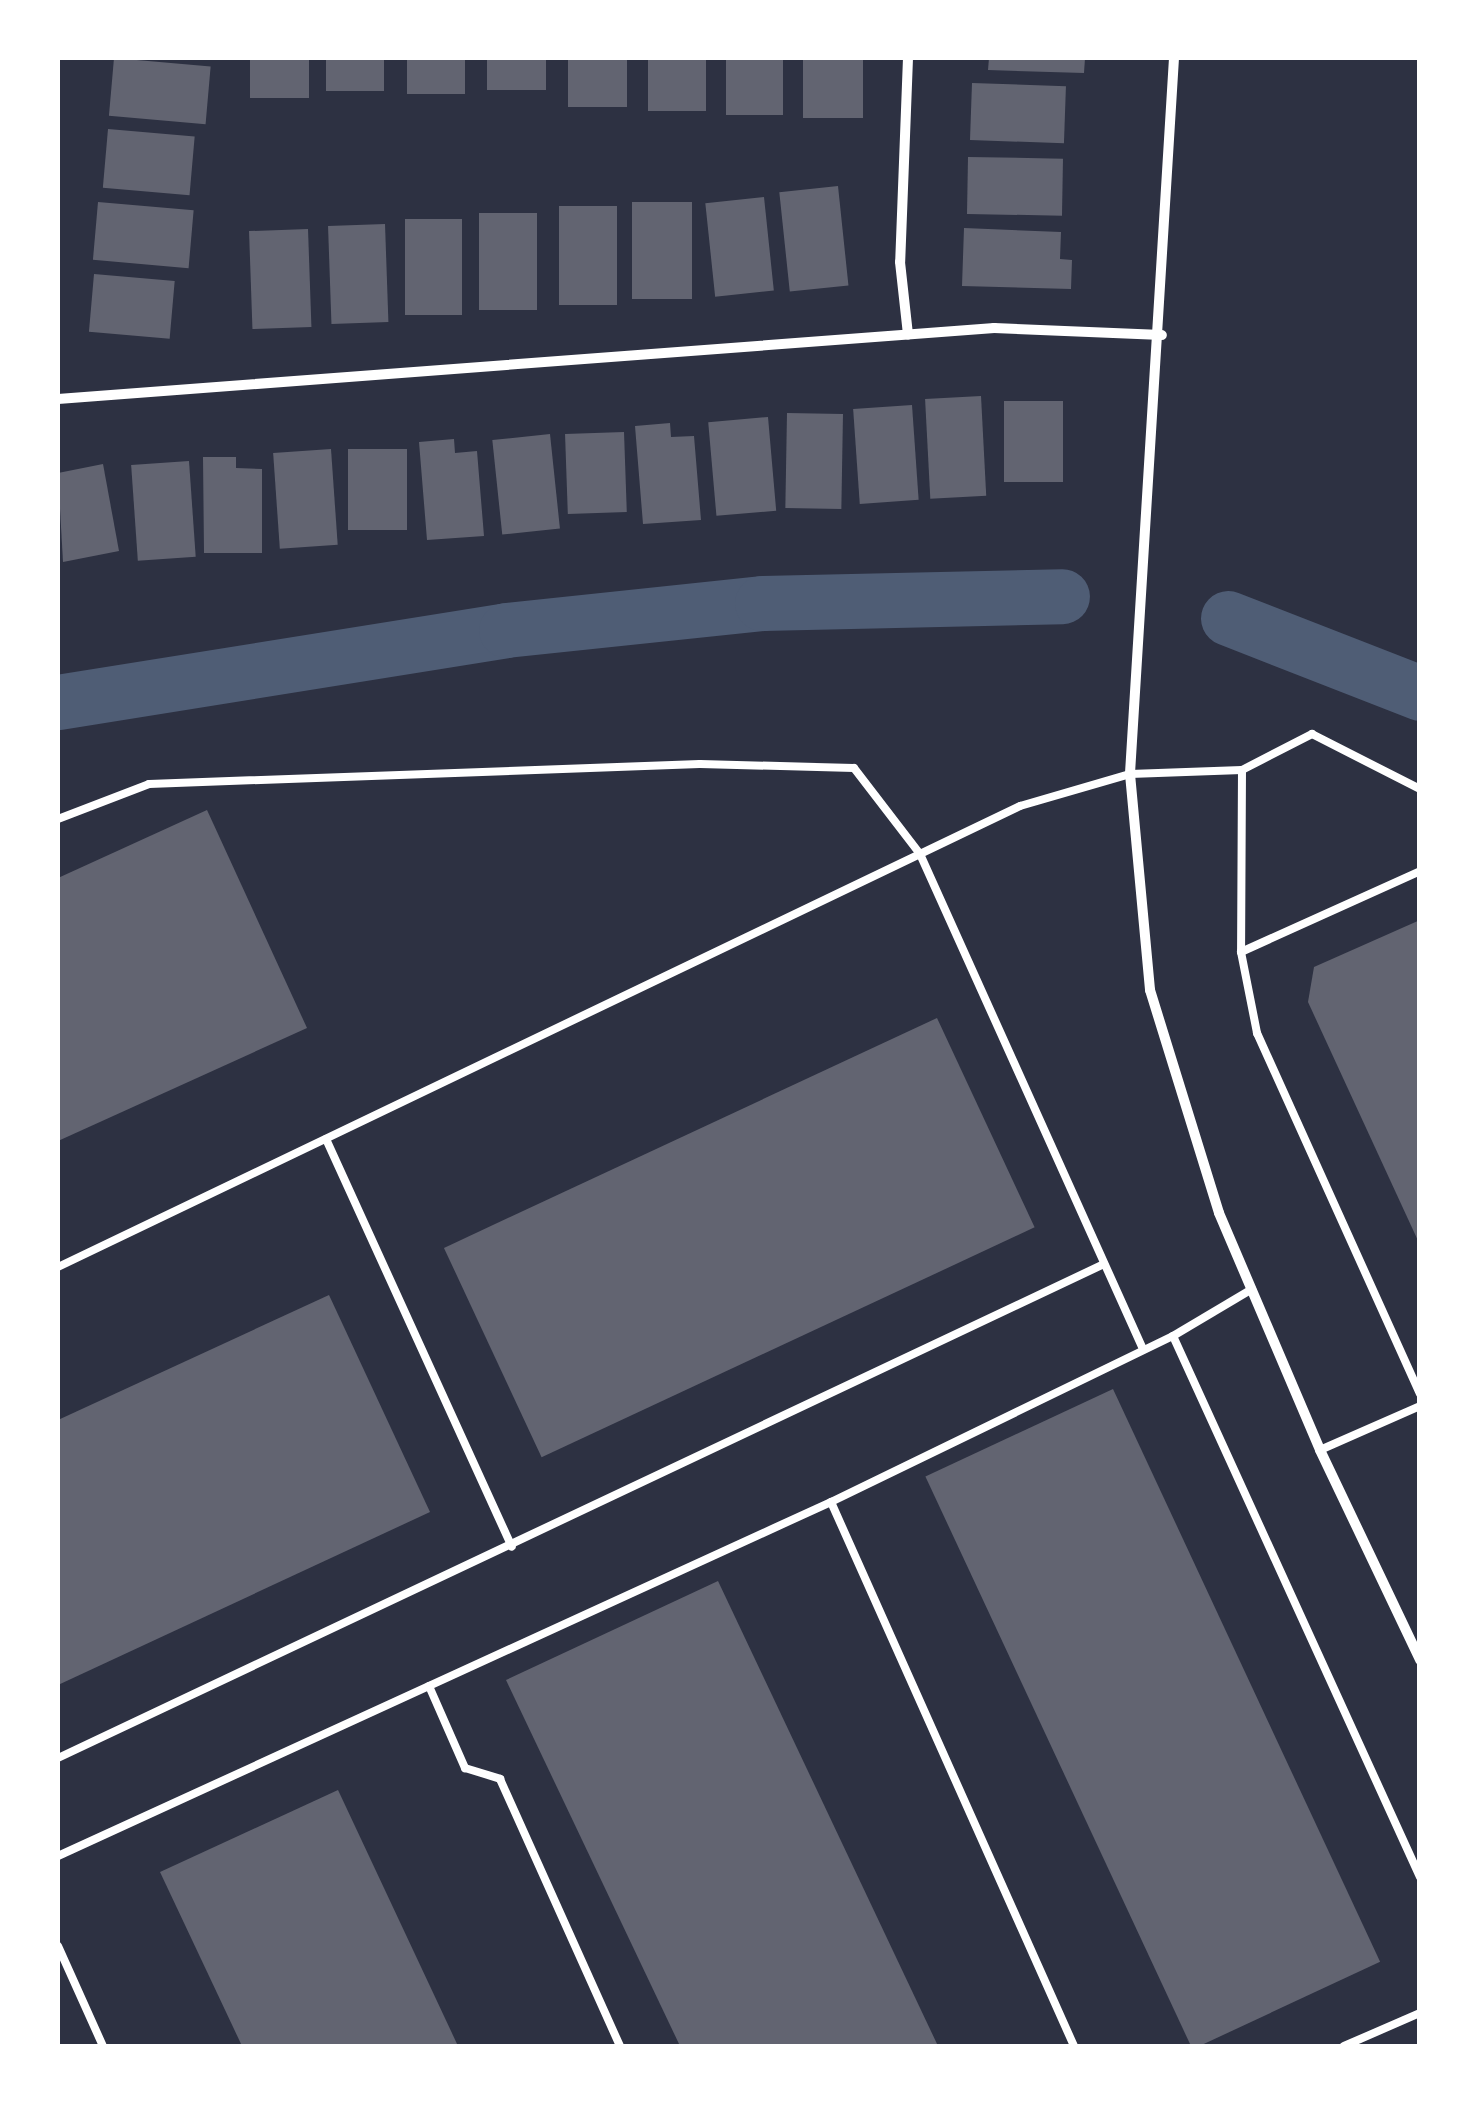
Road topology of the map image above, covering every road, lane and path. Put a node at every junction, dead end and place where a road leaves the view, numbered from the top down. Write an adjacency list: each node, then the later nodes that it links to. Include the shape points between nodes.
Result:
1 (908, 58): 4 (street, via 900,262)
2 (1174, 58): 3 (street)
3 (1162, 335): 4 (street, via 994,328); 7 (street)
4 (908, 336): 5 (street)
5 (58, 399)
6 (1242, 770): 7 (lane); 8 (lane, via 1312,734); 12 (lane)
7 (1130, 774): 10 (lane, via 1020,806); 16 (street, via 1150,990 1220,1213)
8 (1420, 789)
9 (58, 819): 10 (lane, via 150,784 700,764 854,768)
10 (920, 854): 13 (lane); 14 (lane)
11 (1420, 870): 12 (lane)
12 (1242, 952): 19 (lane, via 1257,1033)
13 (326, 1139): 15 (lane); 23 (lane)
14 (1104, 1264): 18 (lane); 23 (lane)
15 (58, 1268)
16 (1252, 1289): 17 (lane); 21 (street)
17 (1173, 1336): 18 (lane); 28 (lane)
18 (1143, 1349): 22 (lane)
19 (1420, 1394)
20 (1420, 1406): 21 (lane)
21 (1320, 1450): 24 (street)
22 (830, 1502): 25 (lane); 33 (lane)
23 (512, 1547): 26 (lane)
24 (1420, 1660)
25 (429, 1686): 27 (lane); 32 (lane, via 465,1768 500,1779)
26 (58, 1758)
27 (58, 1856)
28 (1420, 1877)
29 (58, 1946): 31 (lane)
30 (1420, 2013): 34 (lane)
31 (103, 2046)
32 (620, 2046)
33 (1074, 2046)
34 (1344, 2046)

